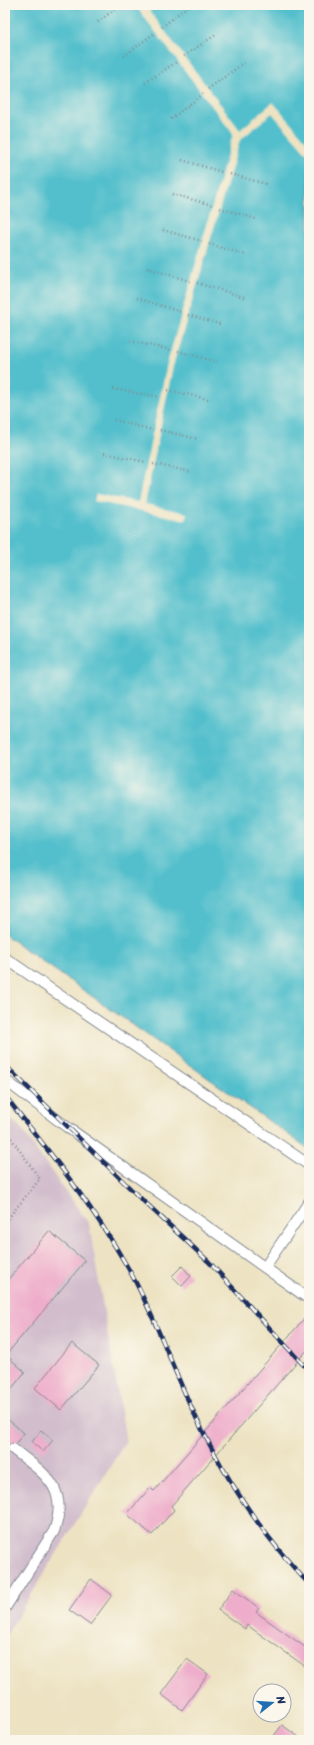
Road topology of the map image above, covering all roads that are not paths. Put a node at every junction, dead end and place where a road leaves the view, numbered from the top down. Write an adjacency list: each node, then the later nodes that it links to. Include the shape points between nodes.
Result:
1 (5, 958): 3 (lane)
2 (5, 1080): 5 (lane, via 67,1127)
3 (309, 1165)
4 (309, 1202): 5 (lane)
5 (266, 1267): 6 (lane)
6 (309, 1299)
7 (13, 1449): 8 (lane, via 45,1475 58,1495 60,1507 54,1531)
8 (5, 1608)

